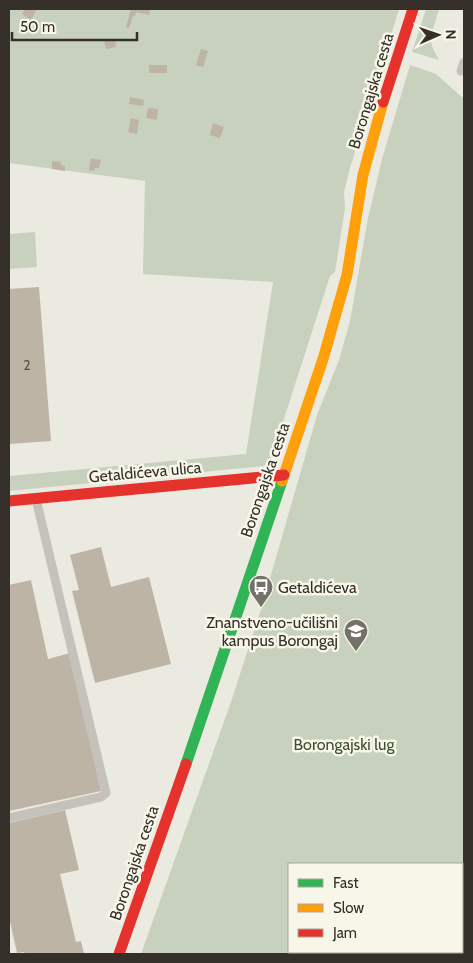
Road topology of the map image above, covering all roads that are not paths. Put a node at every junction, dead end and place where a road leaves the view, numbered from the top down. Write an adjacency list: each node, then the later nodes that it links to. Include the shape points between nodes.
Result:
1 (413, 9): 2 (street, Borongajska cesta, via 363,175 347,275 336,317)
2 (284, 475): 3 (street, Getaldićeva ulica); 6 (street, Borongajska cesta)
3 (36, 498): 4 (street, Getaldićeva ulica); 5 (lane, via 106,792 101,797)
4 (9, 501)
5 (9, 818)
6 (119, 954)

